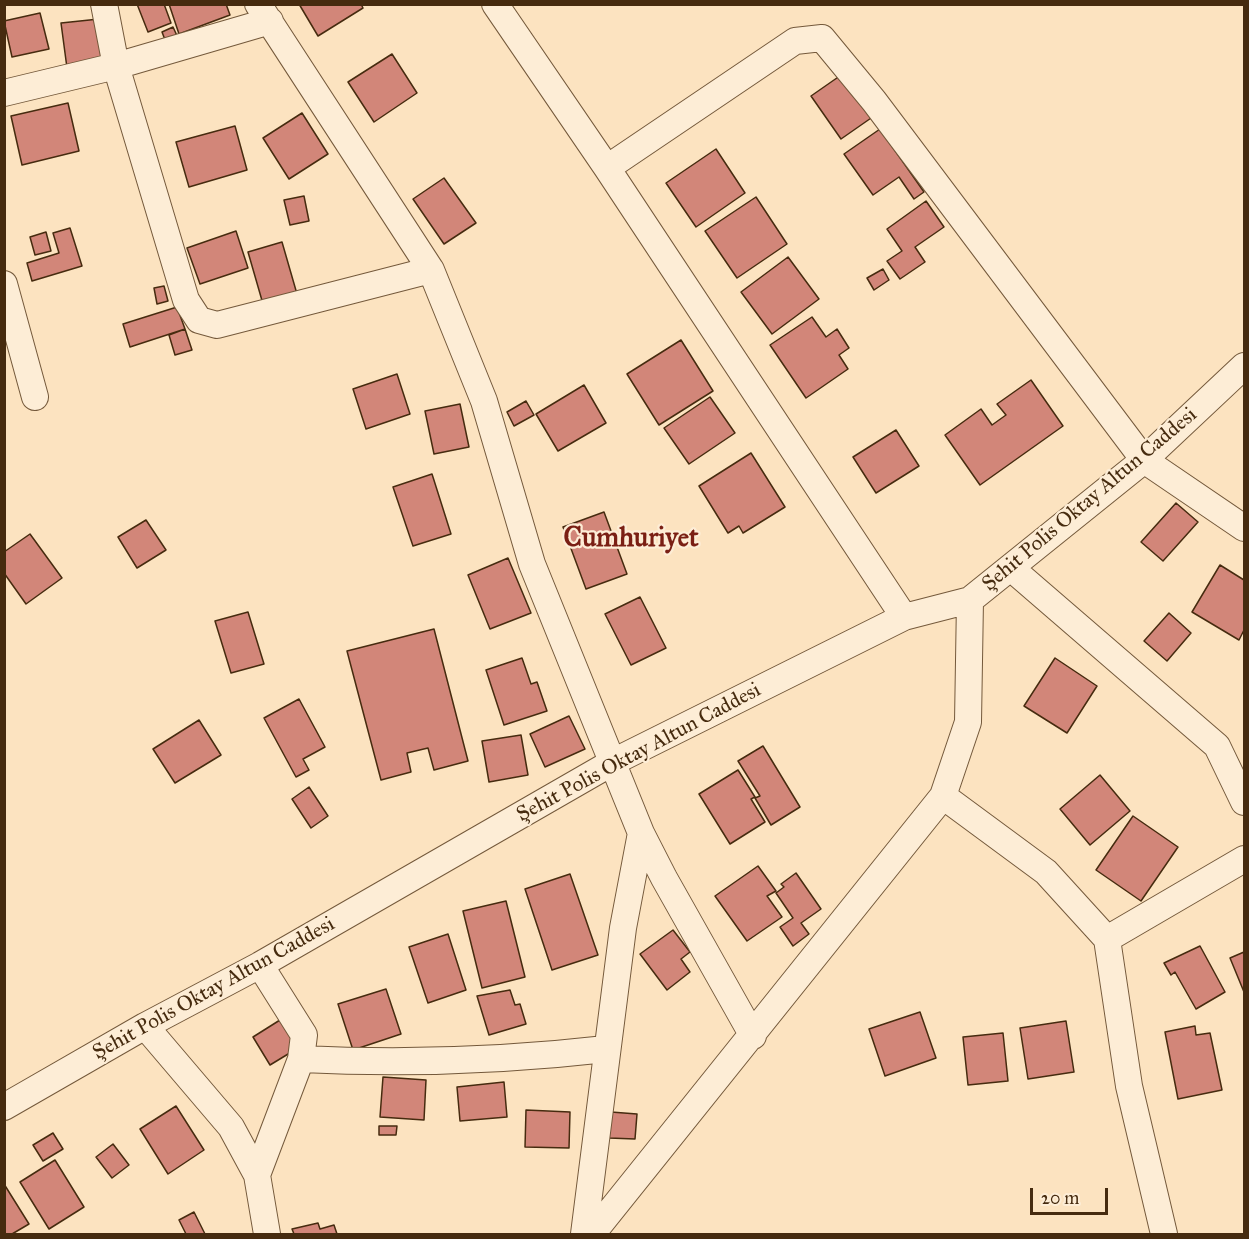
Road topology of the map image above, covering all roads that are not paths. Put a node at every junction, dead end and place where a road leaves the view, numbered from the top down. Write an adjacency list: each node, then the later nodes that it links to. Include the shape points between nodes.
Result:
1 (104, 4): 4 (street)
2 (495, 4): 6 (street)
3 (264, 13): 4 (street); 7 (street)
4 (116, 66): 5 (street); 7 (street, via 186,300 199,320 217,325)
5 (4, 93)
6 (607, 168): 11 (street, via 795,41 822,39 874,101); 15 (street)
7 (431, 270): 16 (street, via 484,401 532,564)
8 (4, 284): 10 (street)
9 (1245, 366): 11 (street, Şehit Polis Oktay Altun Caddesi)
10 (35, 397)
11 (1144, 459): 12 (street); 13 (street, Şehit Polis Oktay Altun Caddesi)
12 (1245, 528)
13 (1012, 569): 14 (street, Şehit Polis Oktay Altun Caddesi); 18 (street, via 1217,746)
14 (970, 600): 15 (street, Şehit Polis Oktay Altun Caddesi); 17 (street, via 969,722)
15 (904, 617): 16 (street, Şehit Polis Oktay Altun Caddesi)
16 (613, 762): 19 (street); 22 (street, Şehit Polis Oktay Altun Caddesi)
17 (943, 796): 21 (street, via 1046,872); 24 (street)
18 (1245, 802)
19 (642, 833): 24 (street); 25 (street, via 623,928)
20 (1245, 859): 21 (street)
21 (1107, 939): 32 (street, via 1129,1086)
22 (261, 964): 23 (street, Şehit Polis Oktay Altun Caddesi); 26 (street, via 304,1035)
23 (145, 1026): 27 (street, Şehit Polis Oktay Altun Caddesi); 28 (street, via 231,1127)
24 (753, 1036): 31 (street)
25 (606, 1049): 26 (street, via 516,1060 385,1063); 30 (street)
26 (301, 1059): 28 (street)
27 (4, 1107)
28 (257, 1175): 29 (street)
29 (267, 1234)
30 (584, 1234)
31 (592, 1234)
32 (1164, 1234)

